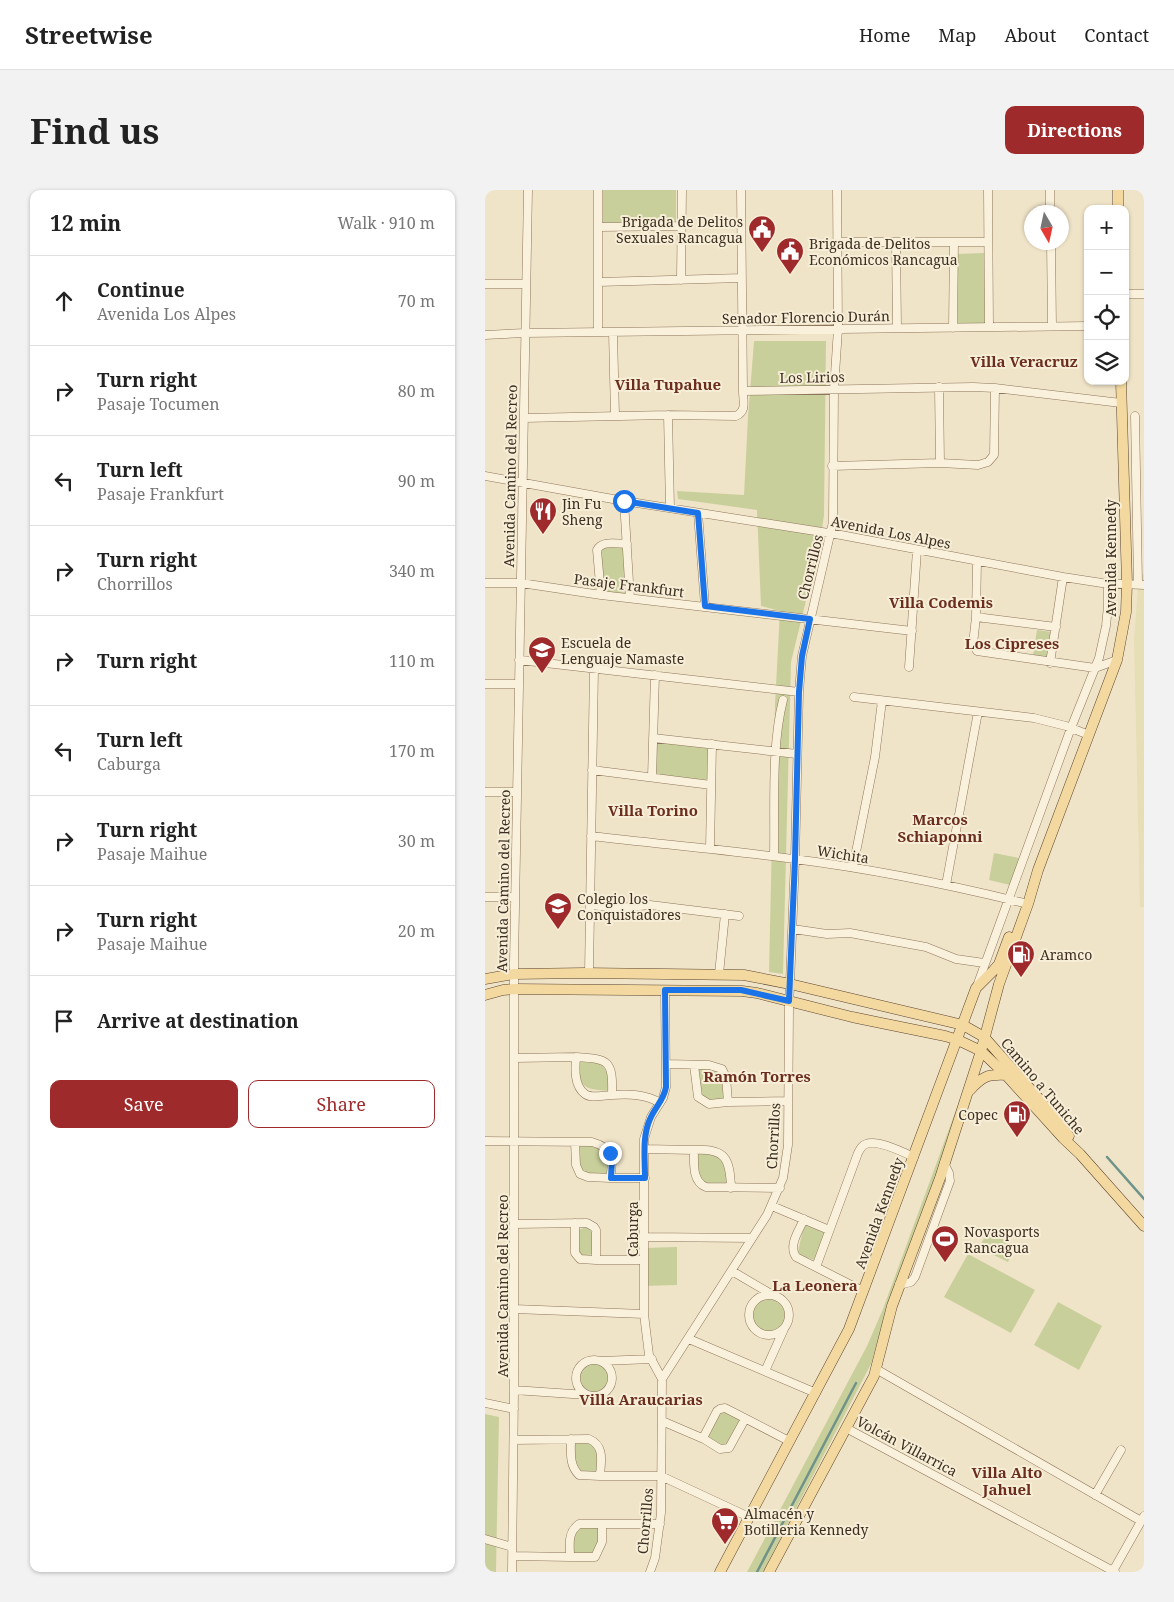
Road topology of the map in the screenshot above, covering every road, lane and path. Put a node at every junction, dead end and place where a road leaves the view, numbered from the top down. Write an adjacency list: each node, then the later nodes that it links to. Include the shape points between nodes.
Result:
1 (528, 190): 22 (street, Avenida Camino del Recreo)
2 (598, 190): 12 (street)
3 (682, 190): 11 (street)
4 (741, 190): 18 (street)
5 (837, 190): 13 (street, Chorrillos)
6 (987, 190): 16 (street)
7 (1050, 190): 9 (street)
8 (1118, 190): 10 (main road)
9 (1050, 205)
10 (1119, 205)
11 (682, 226): 12 (street); 19 (street)
12 (599, 227): 20 (street)
13 (837, 242): 14 (street); 30 (street, Chorrillos)
14 (897, 242): 15 (street); 28 (street)
15 (954, 242): 16 (street); 29 (street)
16 (988, 242): 27 (street)
17 (1051, 250): 25 (street)
18 (742, 278): 19 (street); 31 (street)
19 (681, 280): 20 (street)
20 (598, 282): 33 (street)
21 (485, 284): 22 (street)
22 (526, 284): 32 (street, Avenida Camino del Recreo)
23 (1129, 294): 24 (street)
24 (1144, 294)
25 (1052, 326): 26 (street, Senador Florencio Durán); 27 (street, Senador Florencio Durán)
26 (1084, 326)
27 (989, 327): 29 (street, Senador Florencio Durán)
28 (897, 328): 29 (street, Senador Florencio Durán); 30 (street, Senador Florencio Durán)
29 (953, 328)
30 (838, 329): 31 (street, Senador Florencio Durán); 39 (street, Chorrillos)
31 (742, 330): 34 (street, Senador Florencio Durán); 40 (street)
32 (525, 332): 33 (street, Senador Florencio Durán); 35 (street, Senador Florencio Durán); 45 (street, Avenida Camino del Recreo)
33 (598, 332): 34 (street, Senador Florencio Durán)
34 (613, 332): 43 (street)
35 (485, 335)
36 (1121, 385): 41 (main road, Avenida Kennedy)
37 (939, 387): 38 (street, Los Lirios); 39 (street, Los Lirios); 46 (street)
38 (995, 388): 41 (street, Los Lirios); 46 (street, via 994,455 988,462 978,465)
39 (834, 389): 40 (street, Los Lirios); 47 (street, Chorrillos)
40 (743, 391): 42 (street, via 744,409 736,416)
41 (1121, 403): 50 (main road, Avenida Kennedy)
42 (668, 415): 43 (street); 55 (street)
43 (615, 416): 45 (street)
44 (1135, 416): 49 (street, Avenida Kennedy)
45 (524, 418): 51 (street, Avenida Camino del Recreo)
46 (939, 463): 47 (street)
47 (832, 466): 57 (street, Chorrillos)
48 (485, 476): 51 (street, Avenida Los Alpes)
49 (1136, 480): 50 (street); 53 (street, Avenida Kennedy)
50 (1123, 481): 52 (main road, Avenida Kennedy)
51 (523, 482): 54 (street, Avenida Los Alpes); 63 (street, Avenida Camino del Recreo)
52 (1124, 494): 53 (street); 65 (main road, Avenida Kennedy)
53 (1136, 494): 66 (street, Avenida Kennedy)
54 (624, 501): 55 (street, Avenida Los Alpes); 58 (street)
55 (670, 508): 56 (street, Avenida Los Alpes)
56 (698, 513): 57 (street, Avenida Los Alpes); 69 (street)
57 (831, 533): 59 (street, Avenida Los Alpes); 71 (street, Chorrillos)
58 (627, 544): 67 (street, via 603,543 599,546); 68 (street)
59 (917, 550): 60 (street, Avenida Los Alpes); 73 (street)
60 (977, 561): 61 (street, Avenida Los Alpes); 70 (street)
61 (1063, 577): 64 (street, Avenida Los Alpes); 72 (street)
62 (485, 583): 63 (street, Pasaje Frankfurt)
63 (521, 583): 67 (street, Pasaje Frankfurt); 74 (street, Avenida Camino del Recreo)
64 (1108, 583): 65 (street, Avenida Los Alpes); 79 (street, Avenida Kennedy, via 1104,638)
65 (1127, 583): 66 (street, Avenida Los Alpes); 75 (main road, Avenida Kennedy, via 1126,612)
66 (1141, 584)
67 (601, 595): 68 (street, Pasaje Frankfurt)
68 (630, 598): 69 (street, Pasaje Frankfurt)
69 (705, 606): 71 (street, Pasaje Frankfurt)
70 (976, 617): 72 (street); 76 (street, via 973,644 977,651)
71 (810, 619): 73 (street, Pasaje Frankfurt); 83 (street, Chorrillos)
72 (1055, 627): 76 (street)
73 (912, 631): 77 (street)
74 (519, 660): 78 (street); 82 (street, Avenida Camino del Recreo)
75 (1117, 660): 79 (street); 89 (main road, Avenida Kennedy)
76 (1050, 663): 79 (street)
77 (909, 667)
78 (594, 668): 80 (street); 94 (street)
79 (1095, 668): 88 (street, Avenida Kennedy)
80 (655, 675): 83 (street); 90 (street)
81 (485, 684): 82 (street)
82 (519, 684): 98 (street, Avenida Camino del Recreo)
83 (799, 692): 93 (street, Chorrillos)
84 (854, 697): 86 (street)
85 (783, 700): 92 (street)
86 (882, 701): 87 (street); 103 (street, via 875,757)
87 (978, 712): 88 (street, via 1034,718); 104 (street)
88 (1071, 728): 89 (street); 107 (street, Avenida Kennedy)
89 (1089, 735): 108 (main road, Avenida Kennedy)
90 (653, 738): 91 (street); 95 (street)
91 (712, 744): 92 (street); 96 (street)
92 (776, 752): 93 (street); 101 (street)
93 (797, 754): 102 (street, Chorrillos)
94 (592, 770): 95 (street); 99 (street)
95 (652, 777): 96 (street)
96 (711, 784): 100 (street)
97 (485, 792): 98 (street)
98 (517, 792): 106 (street, Avenida Camino del Recreo)
99 (591, 836): 100 (street, Wichita); 109 (street)
100 (710, 849): 101 (street, Wichita)
101 (774, 856): 102 (street, Wichita)
102 (795, 859): 103 (street, Wichita); 112 (street, Chorrillos)
103 (853, 867): 104 (street, Wichita)
104 (946, 885): 107 (street, Wichita)
105 (485, 897): 106 (street)
106 (515, 898): 115 (street, Avenida Camino del Recreo)
107 (1009, 898): 108 (street, Wichita); 113 (street, Avenida Kennedy)
108 (1025, 903): 119 (main road, Avenida Kennedy, via 999,964); 127 (main road, Avenida Kennedy)
109 (590, 905): 110 (street, via 619,908 650,905); 114 (street)
110 (725, 914): 111 (street); 116 (street)
111 (739, 916)
112 (793, 929): 113 (street, via 850,934 926,947 951,958); 118 (street, Chorrillos)
113 (984, 963): 119 (street, Avenida Kennedy)
114 (589, 973): 115 (main road, Camino a Tuniche); 116 (main road, Camino a Tuniche)
115 (514, 974): 117 (main road, Camino a Tuniche); 120 (street, Avenida Camino del Recreo)
116 (719, 974): 118 (main road, Camino a Tuniche, via 749,975)
117 (485, 979)
118 (790, 984): 123 (street, Chorrillos); 124 (main road, Camino a Tuniche)
119 (976, 988): 125 (main road, Avenida Kennedy)
120 (515, 989): 121 (main road, Camino a Tuniche); 122 (main road, Camino a Tuniche); 131 (street, Avenida Camino del Recreo)
121 (665, 990): 123 (main road, Camino a Tuniche, via 741,990); 132 (street, Caburga)
122 (485, 995)
123 (789, 1001): 126 (main road, Camino a Tuniche); 137 (street, Chorrillos)
124 (907, 1012): 125 (main road, Camino a Tuniche); 126 (main road)
125 (963, 1025): 127 (main road, Camino a Tuniche); 128 (main road, Avenida Kennedy)
126 (903, 1028): 128 (main road, Camino a Tuniche)
127 (984, 1037): 129 (main road, Avenida Kennedy); 145 (main road, Camino a Tuniche, via 1041,1101)
128 (958, 1040): 129 (main road, Camino a Tuniche); 146 (main road, Avenida Kennedy)
129 (981, 1051): 134 (main road, Camino a Tuniche); 135 (main road, Avenida Kennedy)
130 (575, 1057): 131 (street); 136 (street, via 597,1058 609,1066); 136 (street, via 576,1077 581,1090 586,1095)
131 (514, 1058): 141 (street, Avenida Camino del Recreo)
132 (667, 1064): 133 (street); 139 (street, Caburga, via 666,1087)
133 (694, 1065): 138 (street, via 722,1069 726,1077); 138 (street, via 698,1097 709,1104)
134 (1006, 1075): 135 (main road, via 982,1078); 145 (main road, Camino a Tuniche)
135 (968, 1093): 171 (main road, Avenida Kennedy, via 923,1226 899,1285)
136 (612, 1095): 139 (street, via 649,1096)
137 (788, 1101): 138 (street); 150 (street, Chorrillos, via 787,1159)
138 (727, 1102)
139 (660, 1103): 143 (street, Caburga, via 649,1122)
140 (485, 1142): 141 (street)
141 (514, 1142): 142 (street); 154 (street, Avenida Camino del Recreo)
142 (575, 1142): 147 (street, via 592,1142 605,1148 612,1159); 147 (street, via 575,1160 580,1174)
143 (645, 1150): 144 (street); 148 (street, Caburga)
144 (694, 1150): 149 (street, via 721,1153 730,1171); 149 (street, via 699,1183 706,1187)
145 (1080, 1154): 155 (main road, Camino a Tuniche)
146 (914, 1157): 156 (street, via 878,1143 864,1145 858,1153); 163 (main road, Avenida Kennedy)
147 (611, 1178): 148 (street)
148 (645, 1178): 157 (street, Caburga)
149 (731, 1188): 150 (street)
150 (780, 1188): 151 (street, Chorrillos)
151 (772, 1206): 152 (street); 158 (street, Chorrillos)
152 (804, 1219): 156 (street); 161 (street, via 792,1246 793,1252 796,1257)
153 (575, 1223): 154 (street); 159 (street, via 587,1223 596,1230); 159 (street, via 575,1253 580,1259)
154 (514, 1224): 165 (street, Avenida Camino del Recreo)
155 (1144, 1226)
156 (829, 1230): 161 (street)
157 (644, 1237): 158 (street); 160 (street, Caburga)
158 (752, 1238): 162 (street, Chorrillos)
159 (596, 1260): 160 (street)
160 (644, 1260): 166 (street, Caburga)
161 (816, 1267): 163 (street)
162 (731, 1271): 164 (street); 168 (street, Chorrillos)
163 (863, 1291): 175 (main road, Avenida Kennedy, via 849,1328)
164 (772, 1295): 167 (street, via 782,1300 788,1309 789,1320); 167 (street, via 754,1301 748,1319 755,1330 766,1336)
165 (514, 1309): 166 (street); 174 (street, Avenida Camino del Recreo)
166 (644, 1314): 169 (street, Caburga, via 646,1341)
167 (784, 1329): 172 (street)
168 (689, 1339): 172 (street); 173 (street, Chorrillos)
169 (652, 1360): 170 (street); 173 (street, Caburga)
170 (601, 1361): 176 (street, via 589,1360 579,1367 576,1383); 176 (street, via 610,1368 611,1385 604,1394)
171 (876, 1369): 181 (main road, Avenida Kennedy); 189 (street)
172 (765, 1371): 175 (street)
173 (662, 1379): 180 (street, Chorrillos)
174 (514, 1390): 176 (street); 178 (street, Avenida Camino del Recreo)
175 (816, 1393): 185 (main road, Avenida Kennedy)
176 (587, 1395)
177 (485, 1403): 178 (street)
178 (514, 1409): 184 (street, Avenida Camino del Recreo)
179 (745, 1419): 183 (street, via 729,1448 720,1449); 183 (street, via 720,1408); 185 (street)
180 (662, 1421): 183 (street); 188 (street, Chorrillos)
181 (846, 1428): 201 (main road, Avenida Kennedy); 202 (street, Volcán Villarrica)
182 (571, 1439): 184 (street); 187 (street, via 575,1471 579,1475); 187 (street, via 589,1439 598,1445 601,1451)
183 (704, 1439)
184 (514, 1440): 195 (street, Avenida Camino del Recreo)
185 (789, 1441): 190 (main road, Avenida Kennedy)
186 (1121, 1450): 189 (street)
187 (600, 1476): 188 (street)
188 (661, 1476): 190 (street); 193 (street, Chorrillos)
189 (1095, 1494): 191 (street)
190 (749, 1517): 200 (main road, Avenida Kennedy)
191 (1143, 1518): 202 (street)
192 (602, 1524): 193 (street); 197 (street, via 602,1542 595,1557); 197 (street, via 584,1523 573,1528 569,1538)
193 (660, 1524): 199 (street, Chorrillos)
194 (485, 1539): 195 (street)
195 (512, 1547): 196 (street, Avenida Camino del Recreo)
196 (512, 1556): 197 (street); 198 (street, Avenida Camino del Recreo)
197 (570, 1557)
198 (511, 1572)
199 (650, 1572)
200 (720, 1572)
201 (769, 1572)
202 (1114, 1572)

